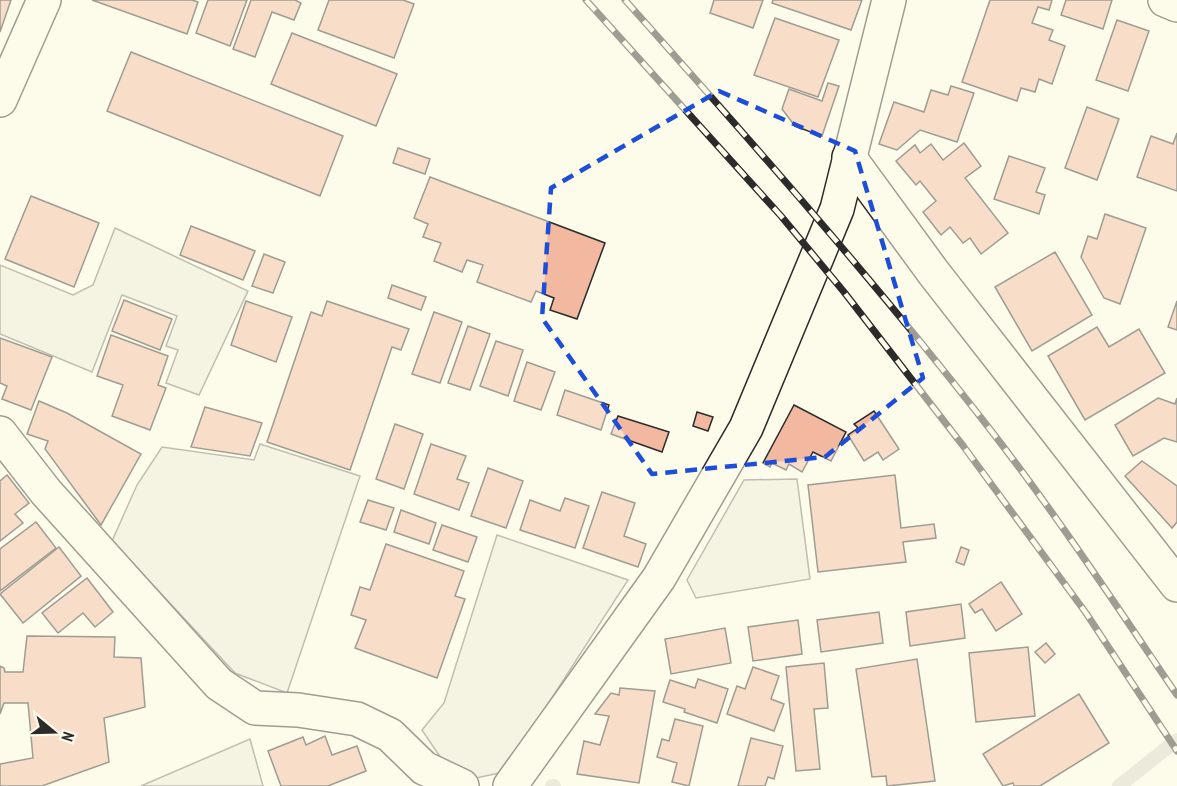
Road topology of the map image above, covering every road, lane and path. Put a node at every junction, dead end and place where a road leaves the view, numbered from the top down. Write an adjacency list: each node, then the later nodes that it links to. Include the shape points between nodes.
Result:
1 (44, 0): 5 (street)
2 (889, 0): 6 (street)
3 (1165, 0): 4 (street)
4 (1177, 5)
5 (0, 100)
6 (849, 157): 8 (street, via 933,272); 10 (street, via 837,210 746,428 659,578)
7 (0, 433): 9 (street, via 46,492 219,684 255,708 357,719 390,735 424,768)
8 (1177, 585)
9 (462, 786)
10 (510, 786)

